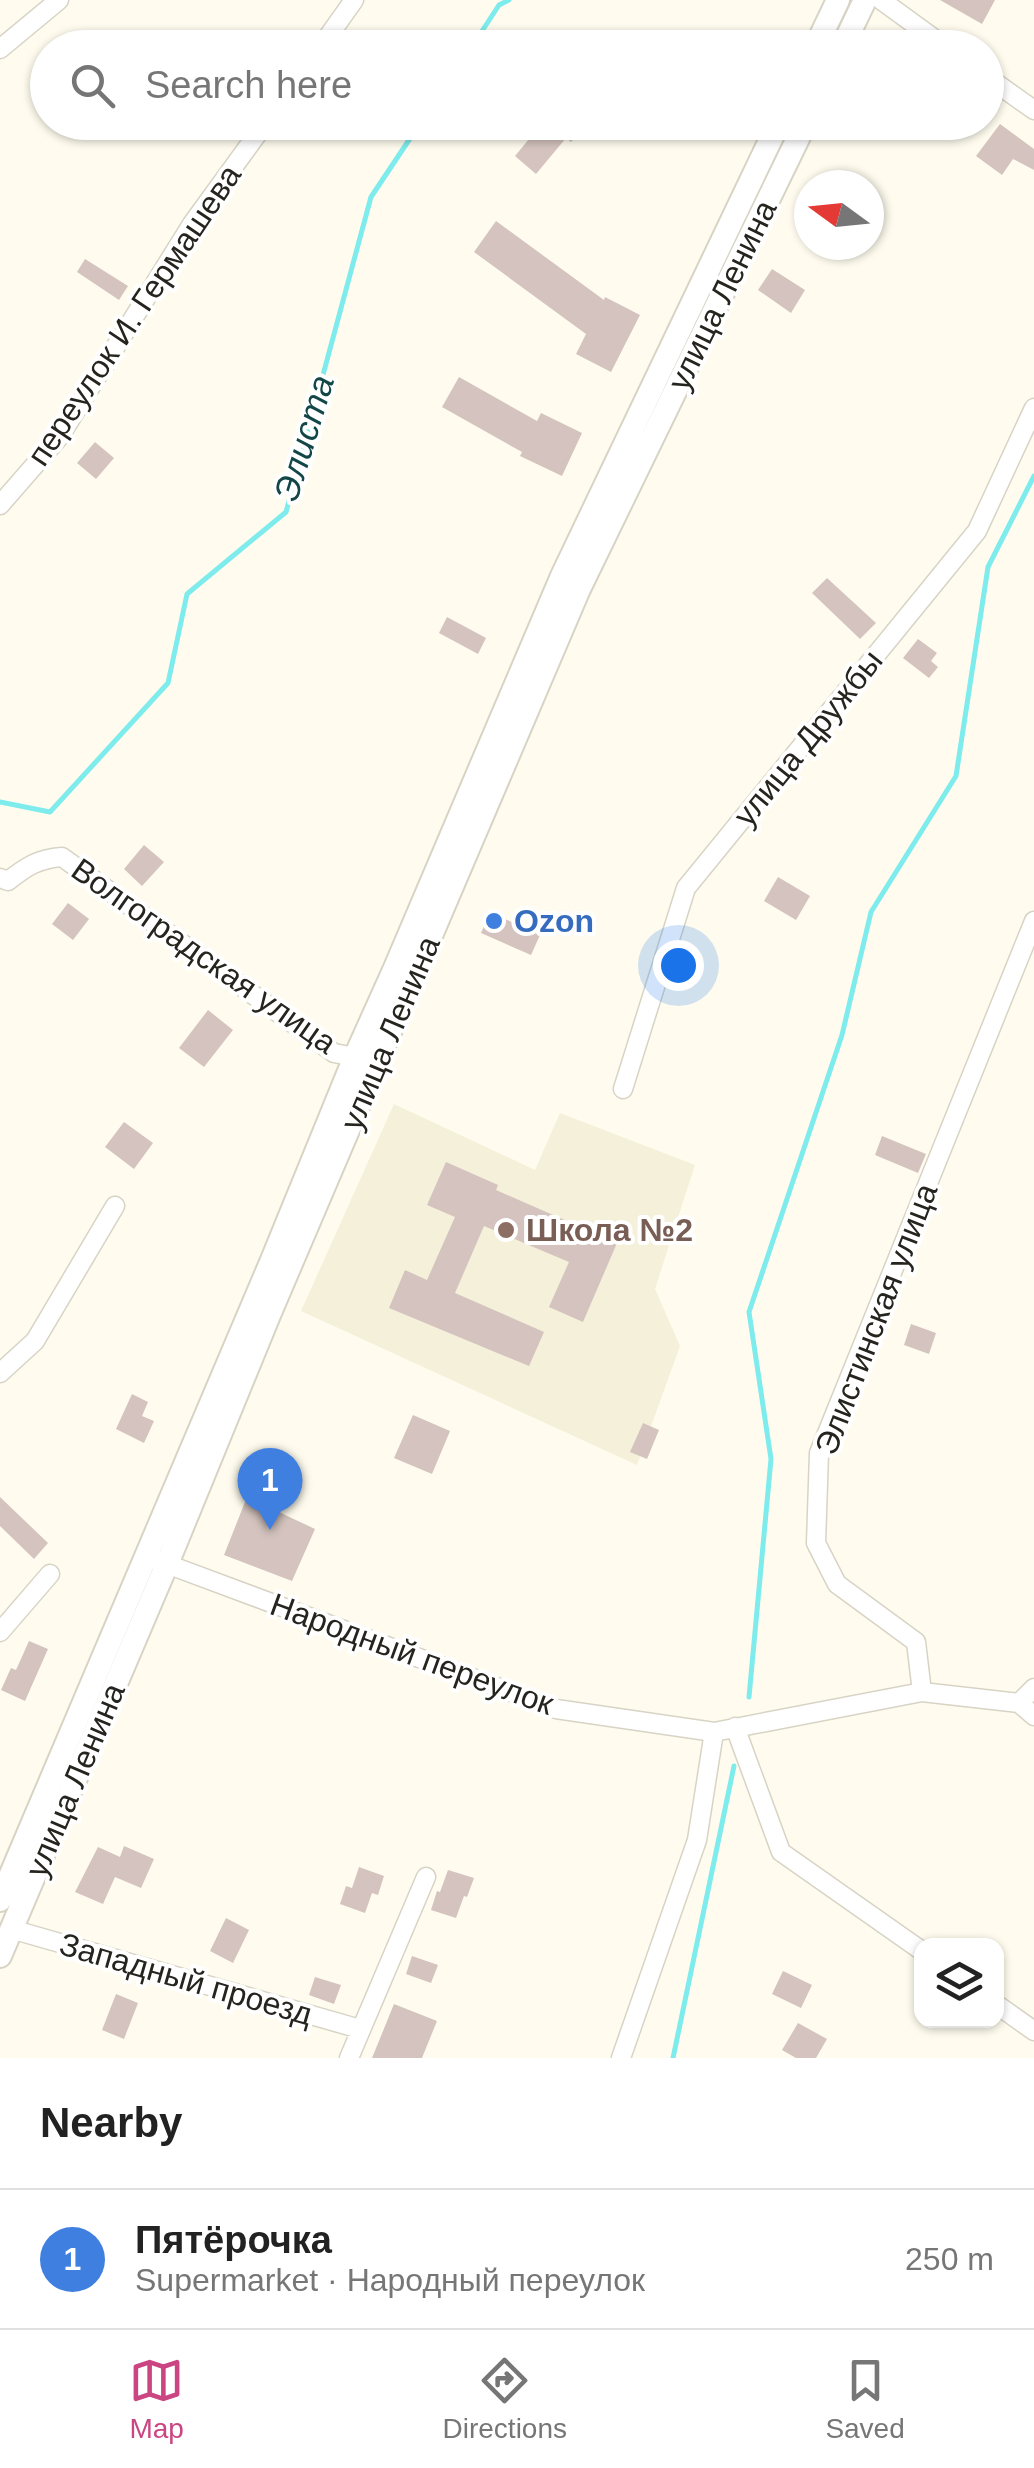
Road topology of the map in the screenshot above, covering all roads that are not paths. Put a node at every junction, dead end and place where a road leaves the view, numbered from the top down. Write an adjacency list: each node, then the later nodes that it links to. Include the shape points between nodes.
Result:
1 (60, 0): 10 (street)
2 (354, 0): 6 (street)
3 (838, 0): 7 (main road)
4 (865, 0): 8 (main road)
5 (880, 0): 9 (street)
6 (333, 30)
7 (824, 30)
8 (851, 30)
9 (922, 30)
10 (0, 49)
11 (1004, 89): 12 (street)
12 (1034, 110)
13 (253, 140): 17 (street, переулок И. Гермашева, via 192,224 60,436)
14 (770, 140): 20 (main road, улица Ленина, via 562,576 395,968)
15 (797, 140): 20 (main road, улица Ленина, via 579,590)
16 (1034, 408): 21 (street, улица Дружбы, via 977,531 686,888)
17 (0, 504)
18 (3, 883): 20 (street, Волгоградская улица, via 44,858 62,857 334,1053)
19 (1034, 921): 28 (street, Элистинская улица, via 819,1453 816,1544 836,1584 916,1642)
20 (365, 1062): 24 (main road, улица Ленина, via 272,1260)
21 (623, 1089)
22 (115, 1206): 23 (street, via 36,1341)
23 (0, 1374)
24 (157, 1560): 32 (street, Народный переулок, via 556,1709); 34 (main road, улица Ленина); 35 (main road, улица Ленина)
25 (50, 1574): 26 (street)
26 (0, 1632)
27 (1034, 1688): 29 (street)
28 (922, 1692): 29 (street, Народный переулок); 31 (street, Народный переулок)
29 (1019, 1702): 30 (street)
30 (1034, 1716)
31 (734, 1727): 32 (street, Народный переулок); 36 (street, via 781,1852)
32 (714, 1732): 42 (street, via 696,1840)
33 (426, 1876): 39 (street)
34 (0, 1900)
35 (12, 1929): 37 (main road, улица Ленина); 39 (street, Западный проезд)
36 (914, 1946)
37 (0, 1956)
38 (1004, 2010): 40 (street)
39 (360, 2030): 41 (street)
40 (1034, 2031)
41 (349, 2058)
42 (621, 2058)

